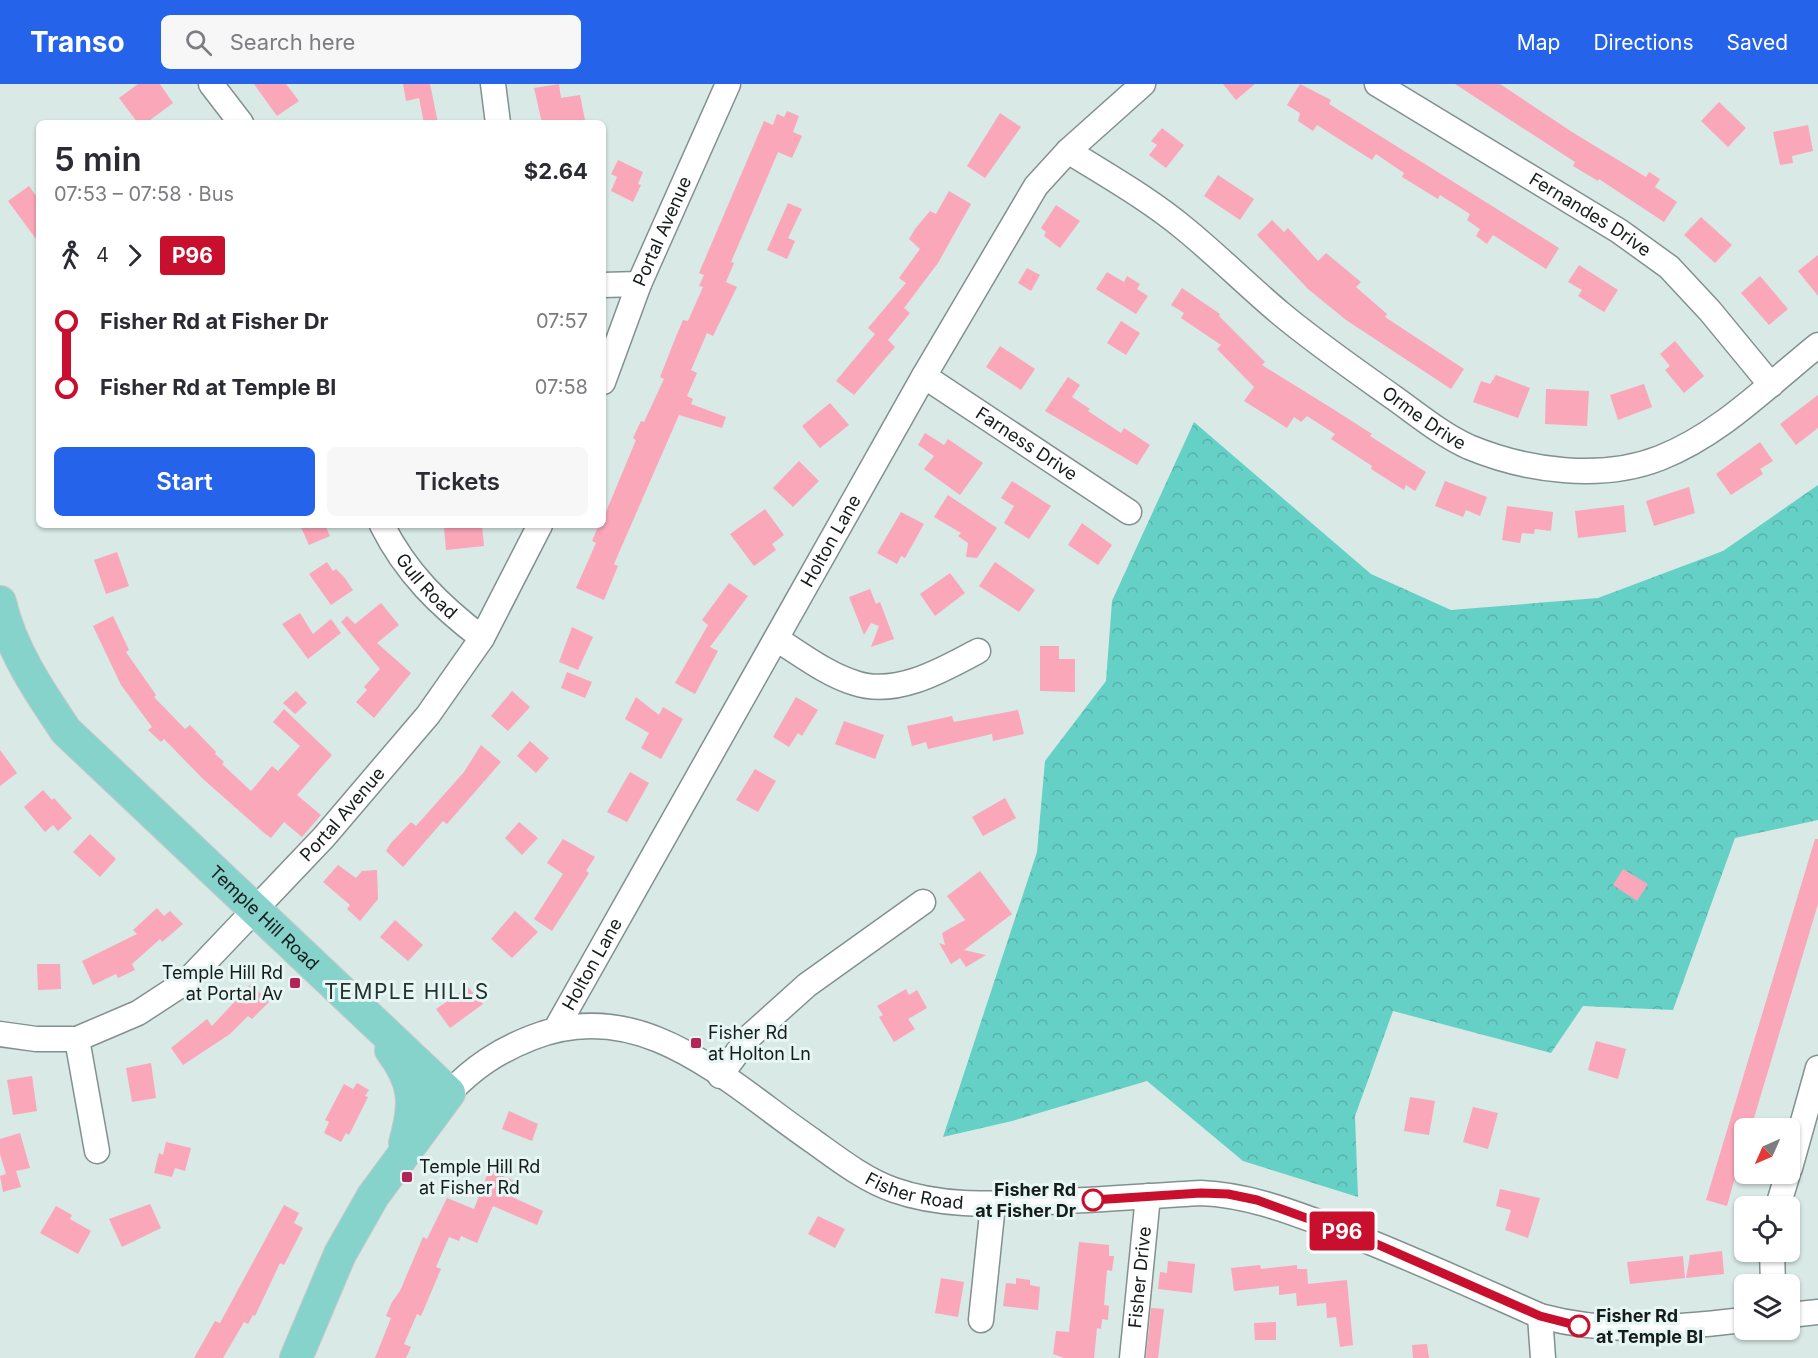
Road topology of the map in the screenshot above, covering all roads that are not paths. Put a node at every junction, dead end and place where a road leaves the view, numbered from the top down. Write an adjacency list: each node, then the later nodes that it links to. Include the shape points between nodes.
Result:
1 (211, 84): 6 (street)
2 (493, 84): 7 (street)
3 (728, 84): 9 (street, Portal Avenue)
4 (1143, 84): 8 (street, Holton Lane)
5 (1377, 84): 14 (street, Fernandes Drive, via 1619,231 1669,267)
6 (239, 120)
7 (498, 120)
8 (1068, 151): 13 (street, Holton Lane, via 1036,186); 14 (street, Orme Drive, via 1173,218 1278,312 1357,372 1452,438 1497,456 1548,469 1638,465 1698,440)
9 (639, 284): 10 (street); 12 (street, Portal Avenue)
10 (606, 285)
11 (1818, 345): 14 (street, Orme Drive)
12 (606, 374)
13 (924, 376): 15 (street, Farness Drive); 20 (street, Holton Lane)
14 (1771, 385)
15 (1130, 513)
16 (384, 528): 19 (street, Gull Road, via 407,568 431,596)
17 (538, 528): 19 (street, Portal Avenue)
18 (0, 602): 23 (main road, Temple Hill Road, via 21,659 66,730)
19 (482, 638): 23 (street, Portal Avenue, via 428,715 324,837)
20 (778, 640): 21 (street, via 853,683 881,687 917,679); 25 (street, Holton Lane)
21 (978, 651)
22 (923, 902): 29 (street, via 807,985 748,1038)
23 (256, 909): 24 (main road, Temple Hill Road); 27 (street, Portal Avenue, via 187,981 163,999)
24 (365, 1016): 30 (main road, Temple Hill Road); 33 (main road, via 398,1059 414,1095)
25 (557, 1027): 29 (street, Fisher Road, via 608,1024 643,1033 673,1046); 30 (street, Fisher Road, via 496,1052)
26 (0, 1034): 27 (street)
27 (78, 1039): 32 (street)
28 (1818, 1068): 31 (street)
29 (720, 1076): 35 (street, Fisher Road, via 833,1156 893,1190 944,1201)
30 (449, 1093): 33 (main road)
31 (1800, 1132)
32 (97, 1151)
33 (402, 1153): 41 (main road, via 340,1254)
34 (1148, 1196): 35 (street, Fisher Road); 38 (street, Fisher Road, via 1201,1193 1257,1200 1372,1242); 42 (street, Fisher Drive)
35 (993, 1204): 39 (street)
36 (1818, 1312): 37 (street)
37 (1800, 1313)
38 (1540, 1316): 40 (street, Fisher Road, via 1579,1326 1617,1329); 43 (street)
39 (981, 1320)
40 (1734, 1321)
41 (296, 1358)
42 (1132, 1358)
43 (1543, 1358)

